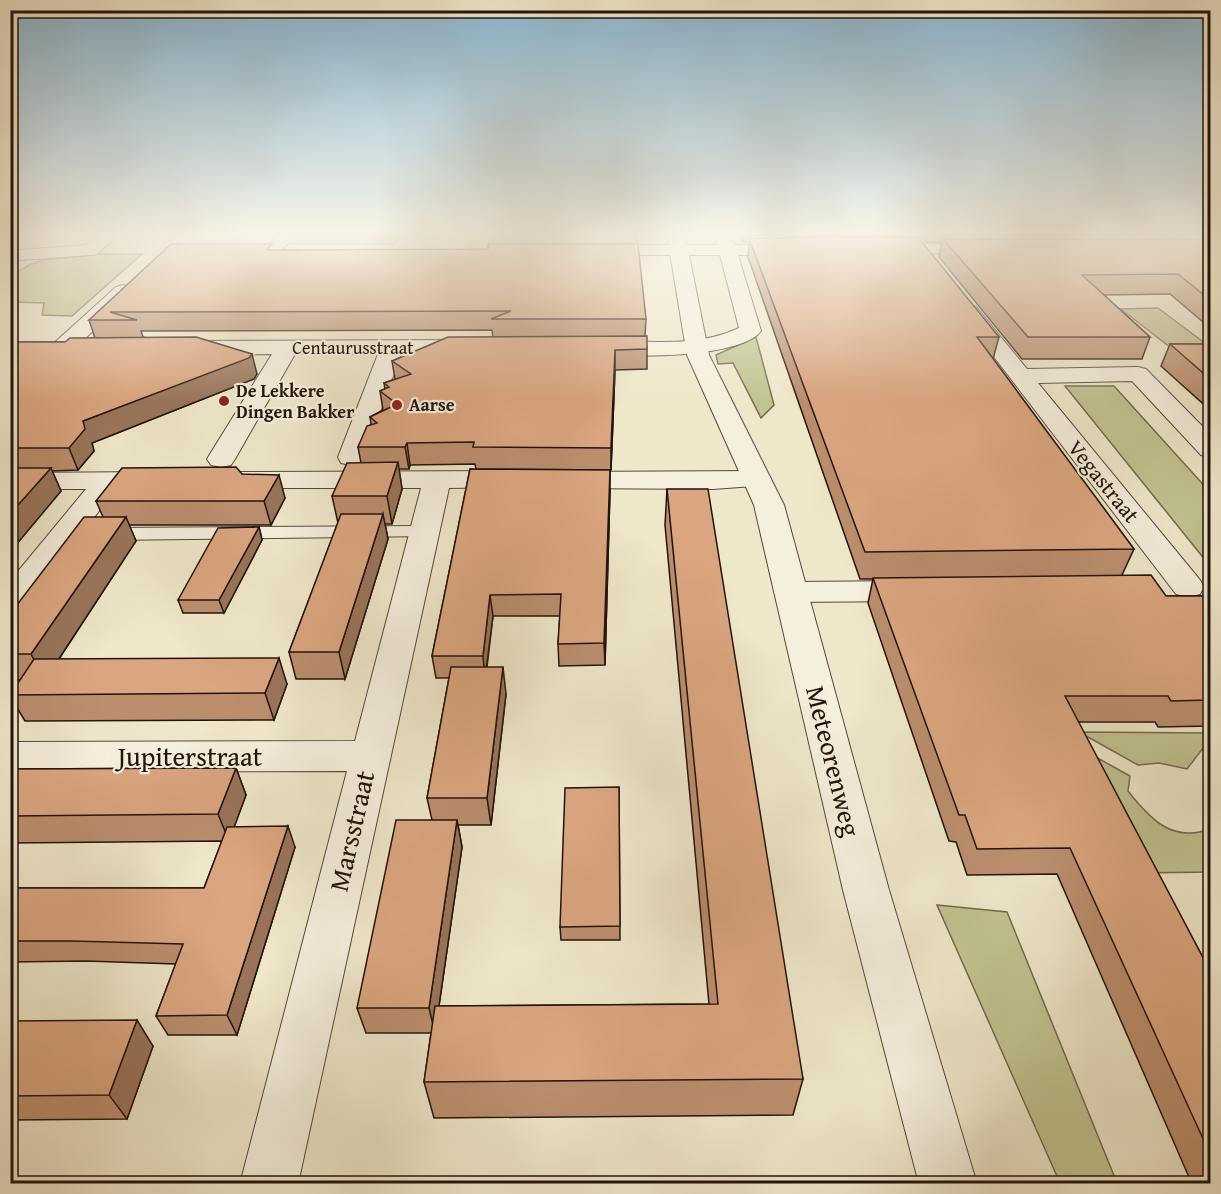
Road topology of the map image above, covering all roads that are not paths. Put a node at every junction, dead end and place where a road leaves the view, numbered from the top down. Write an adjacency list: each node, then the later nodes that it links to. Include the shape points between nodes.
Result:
1 (121, 291): 11 (street, via 51,349)
2 (685, 291): 8 (street, Meteorenweg)
3 (739, 291): 8 (street, via 750,331 729,341)
4 (953, 291): 12 (street, Vegastraat)
5 (392, 347): 6 (street, Centaurusstraat); 10 (street, Centaurusstraat); 14 (street)
6 (486, 347)
7 (579, 347): 8 (street)
8 (695, 347): 17 (street, Meteorenweg)
9 (168, 348): 10 (street, Centaurusstraat)
10 (287, 348): 15 (street)
11 (97, 349)
12 (1020, 376): 13 (street, via 1138,374); 23 (street, Vegastraat)
13 (1210, 448)
14 (351, 456)
15 (205, 473): 16 (street); 18 (street)
16 (437, 479): 17 (street); 20 (street, Marsstraat)
17 (757, 479): 25 (street, Meteorenweg, via 769,505)
18 (108, 480): 19 (street); 21 (street)
19 (10, 481)
20 (423, 532): 21 (lane); 27 (street, Marsstraat)
21 (66, 534): 26 (street)
22 (1153, 587): 23 (street)
23 (1199, 587)
24 (943, 591): 25 (street)
25 (790, 592): 30 (street, Meteorenweg, via 866,890)
26 (10, 604)
27 (370, 756): 28 (street, Jupiterstraat); 29 (street, Marsstraat)
28 (10, 757)
29 (269, 1184)
30 (948, 1184)

